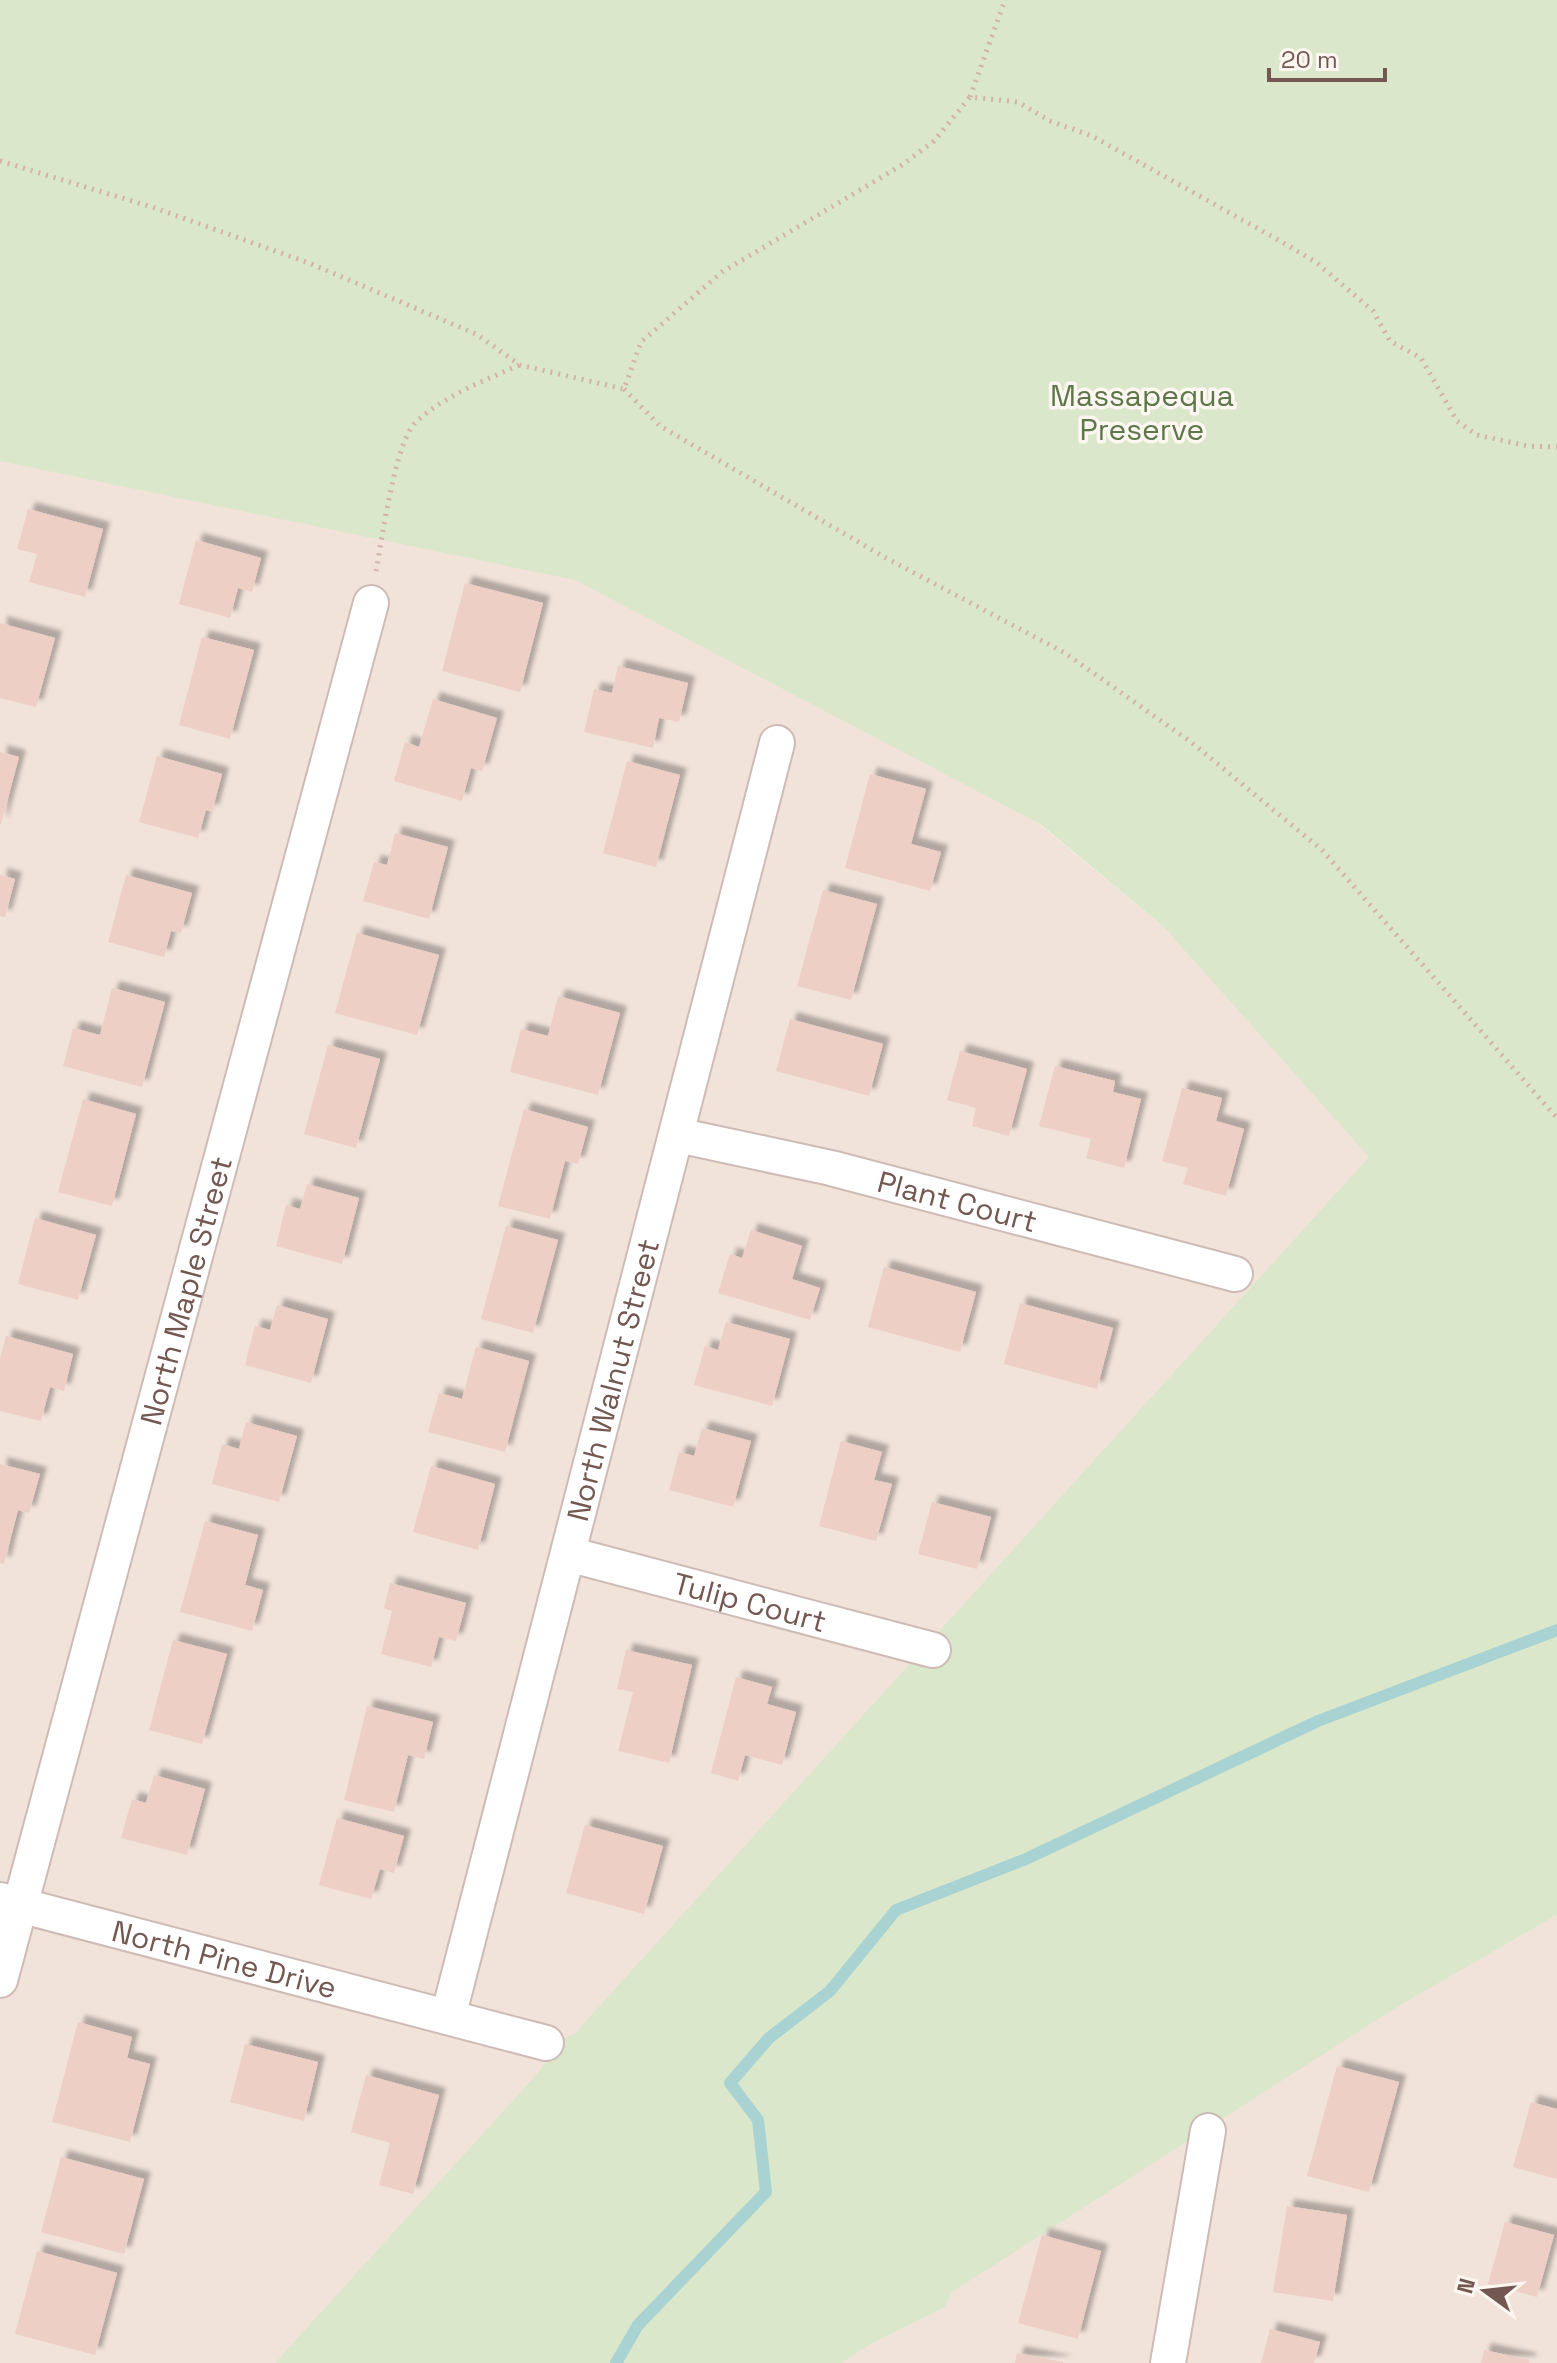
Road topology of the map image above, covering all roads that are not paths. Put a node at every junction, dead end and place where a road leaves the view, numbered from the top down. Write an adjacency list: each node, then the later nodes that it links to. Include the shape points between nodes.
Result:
1 (371, 603): 7 (street, North Maple Street)
2 (777, 743): 3 (street, North Walnut Street)
3 (677, 1135): 4 (street, Plant Court, via 831,1168); 5 (street, North Walnut Street)
4 (1235, 1274)
5 (568, 1554): 6 (street, Tulip Court); 9 (street, North Walnut Street)
6 (933, 1650)
7 (10, 1902): 8 (street, North Maple Street); 9 (street, North Pine Drive)
8 (0, 1980)
9 (448, 2017): 10 (street, North Pine Drive)
10 (546, 2043)
11 (1208, 2131): 12 (street)
12 (1168, 2363)

